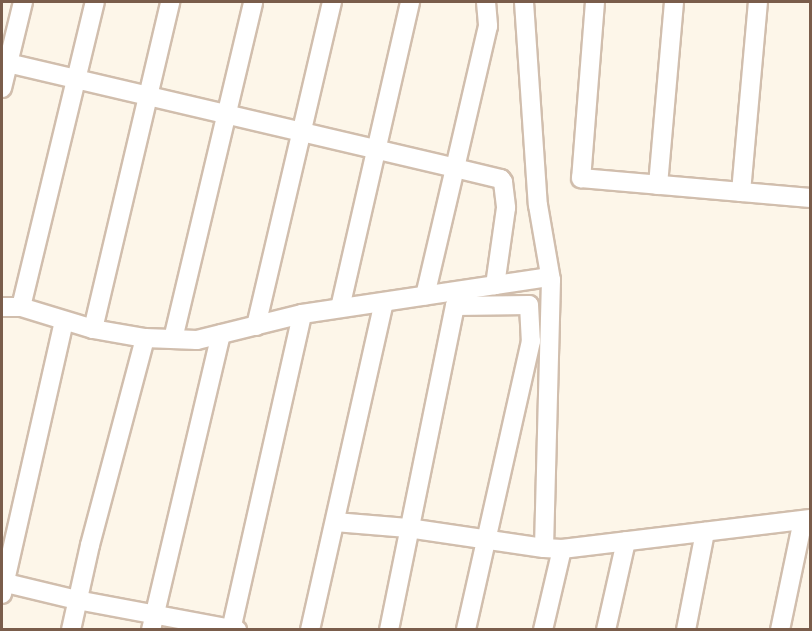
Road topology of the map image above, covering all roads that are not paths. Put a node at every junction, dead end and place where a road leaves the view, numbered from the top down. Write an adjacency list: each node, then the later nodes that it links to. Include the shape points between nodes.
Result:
1 (23, 2): 12 (street)
2 (95, 2): 13 (street)
3 (170, 2): 15 (street)
4 (253, 2): 16 (street)
5 (332, 2): 17 (street)
6 (410, 2): 18 (street)
7 (486, 2): 19 (street, via 488,26)
8 (524, 2): 23 (street, via 538,205)
9 (595, 2): 20 (street, via 581,178)
10 (675, 2): 20 (street)
11 (758, 2): 21 (street)
12 (8, 63): 13 (street); 14 (street)
13 (76, 80): 15 (street); 28 (street)
14 (2, 88)
15 (147, 97): 16 (street); 33 (street)
16 (226, 116): 17 (street); 36 (street)
17 (301, 133): 18 (street); 32 (street)
18 (375, 150): 19 (street); 29 (street)
19 (455, 168): 24 (street, via 503,182 506,208); 25 (street)
20 (658, 185): 21 (street)
21 (741, 192): 22 (street)
22 (810, 198)
23 (551, 280): 24 (street); 43 (street)
24 (495, 285): 25 (street)
25 (425, 296): 26 (street)
26 (384, 302): 29 (street); 38 (street)
27 (2, 307): 28 (street)
28 (21, 307): 31 (street)
29 (340, 308): 30 (street)
30 (302, 314): 32 (street); 47 (street)
31 (64, 321): 33 (street); 44 (street)
32 (256, 326): 34 (street)
33 (93, 329): 35 (street)
34 (221, 334): 36 (street, via 197,340); 46 (street)
35 (145, 338): 36 (street); 45 (street)
36 (174, 339)
37 (807, 519): 40 (street); 55 (street)
38 (335, 522): 39 (street); 49 (street)
39 (408, 528): 41 (street); 41 (street, via 455,306 529,305 531,341); 50 (street)
40 (705, 532): 42 (street); 54 (street)
41 (488, 540): 43 (street); 51 (street)
42 (626, 541): 43 (street); 53 (street)
43 (553, 549): 52 (street)
44 (2, 586): 45 (street)
45 (77, 600): 46 (street); 48 (street)
46 (153, 623): 47 (street)
47 (233, 629)
48 (71, 630)
49 (310, 630)
50 (389, 630)
51 (466, 630)
52 (543, 630)
53 (606, 630)
54 (686, 630)
55 (780, 630)

